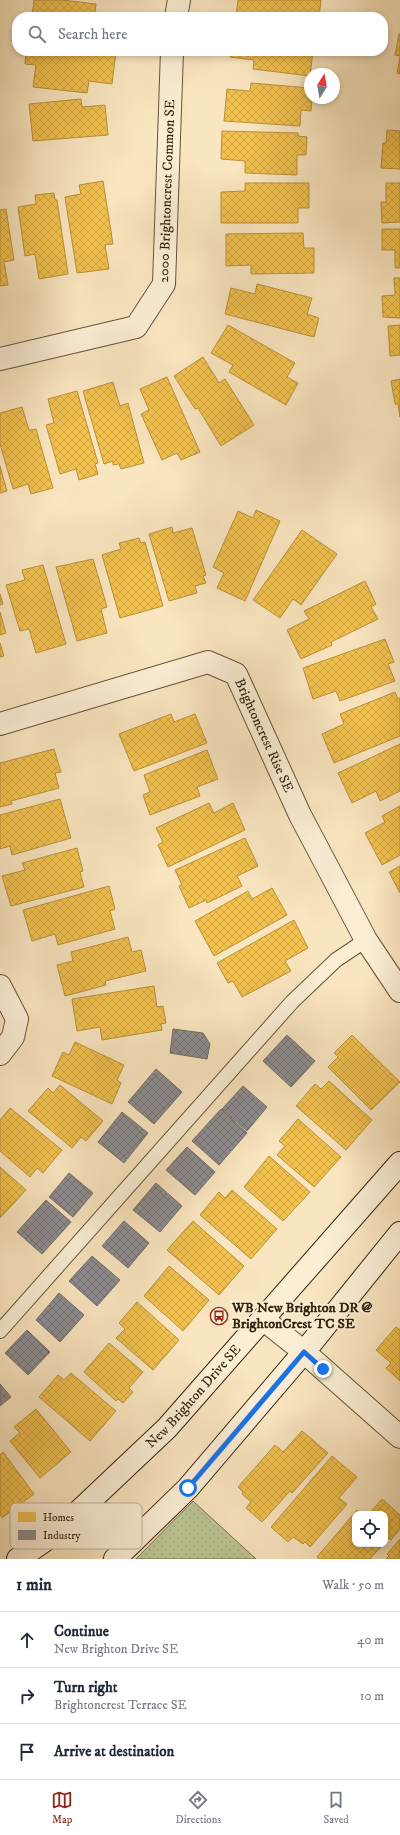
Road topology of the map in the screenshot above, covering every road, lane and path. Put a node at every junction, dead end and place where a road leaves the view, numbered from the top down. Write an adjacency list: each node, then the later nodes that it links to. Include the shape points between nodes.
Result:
1 (179, 0): 2 (street)
2 (177, 12)
3 (172, 56): 4 (street, 2000 Brightoncrest Common SE, via 164,284 136,327)
4 (0, 358)
5 (0, 724): 6 (street, Brightoncrest Rise SE, via 208,662 236,674 300,814)
6 (366, 940): 8 (street, Brightoncrest Rise SE); 13 (lane, via 336,960 292,1002)
7 (0, 986): 9 (street, via 17,1019 13,1037)
8 (400, 991)
9 (0, 1054)
10 (400, 1163): 12 (street, New Brighton Drive SE)
11 (400, 1233): 14 (street)
12 (264, 1320): 14 (street); 16 (street, New Brighton Drive SE, via 167,1428)
13 (0, 1331)
14 (304, 1352): 15 (street); 17 (street, via 188,1488)
15 (400, 1437)
16 (88, 1503)
17 (142, 1533)
18 (32, 1549): 20 (street, New Brighton Drive SE)
19 (125, 1549): 21 (street)
20 (18, 1559)
21 (115, 1559)

